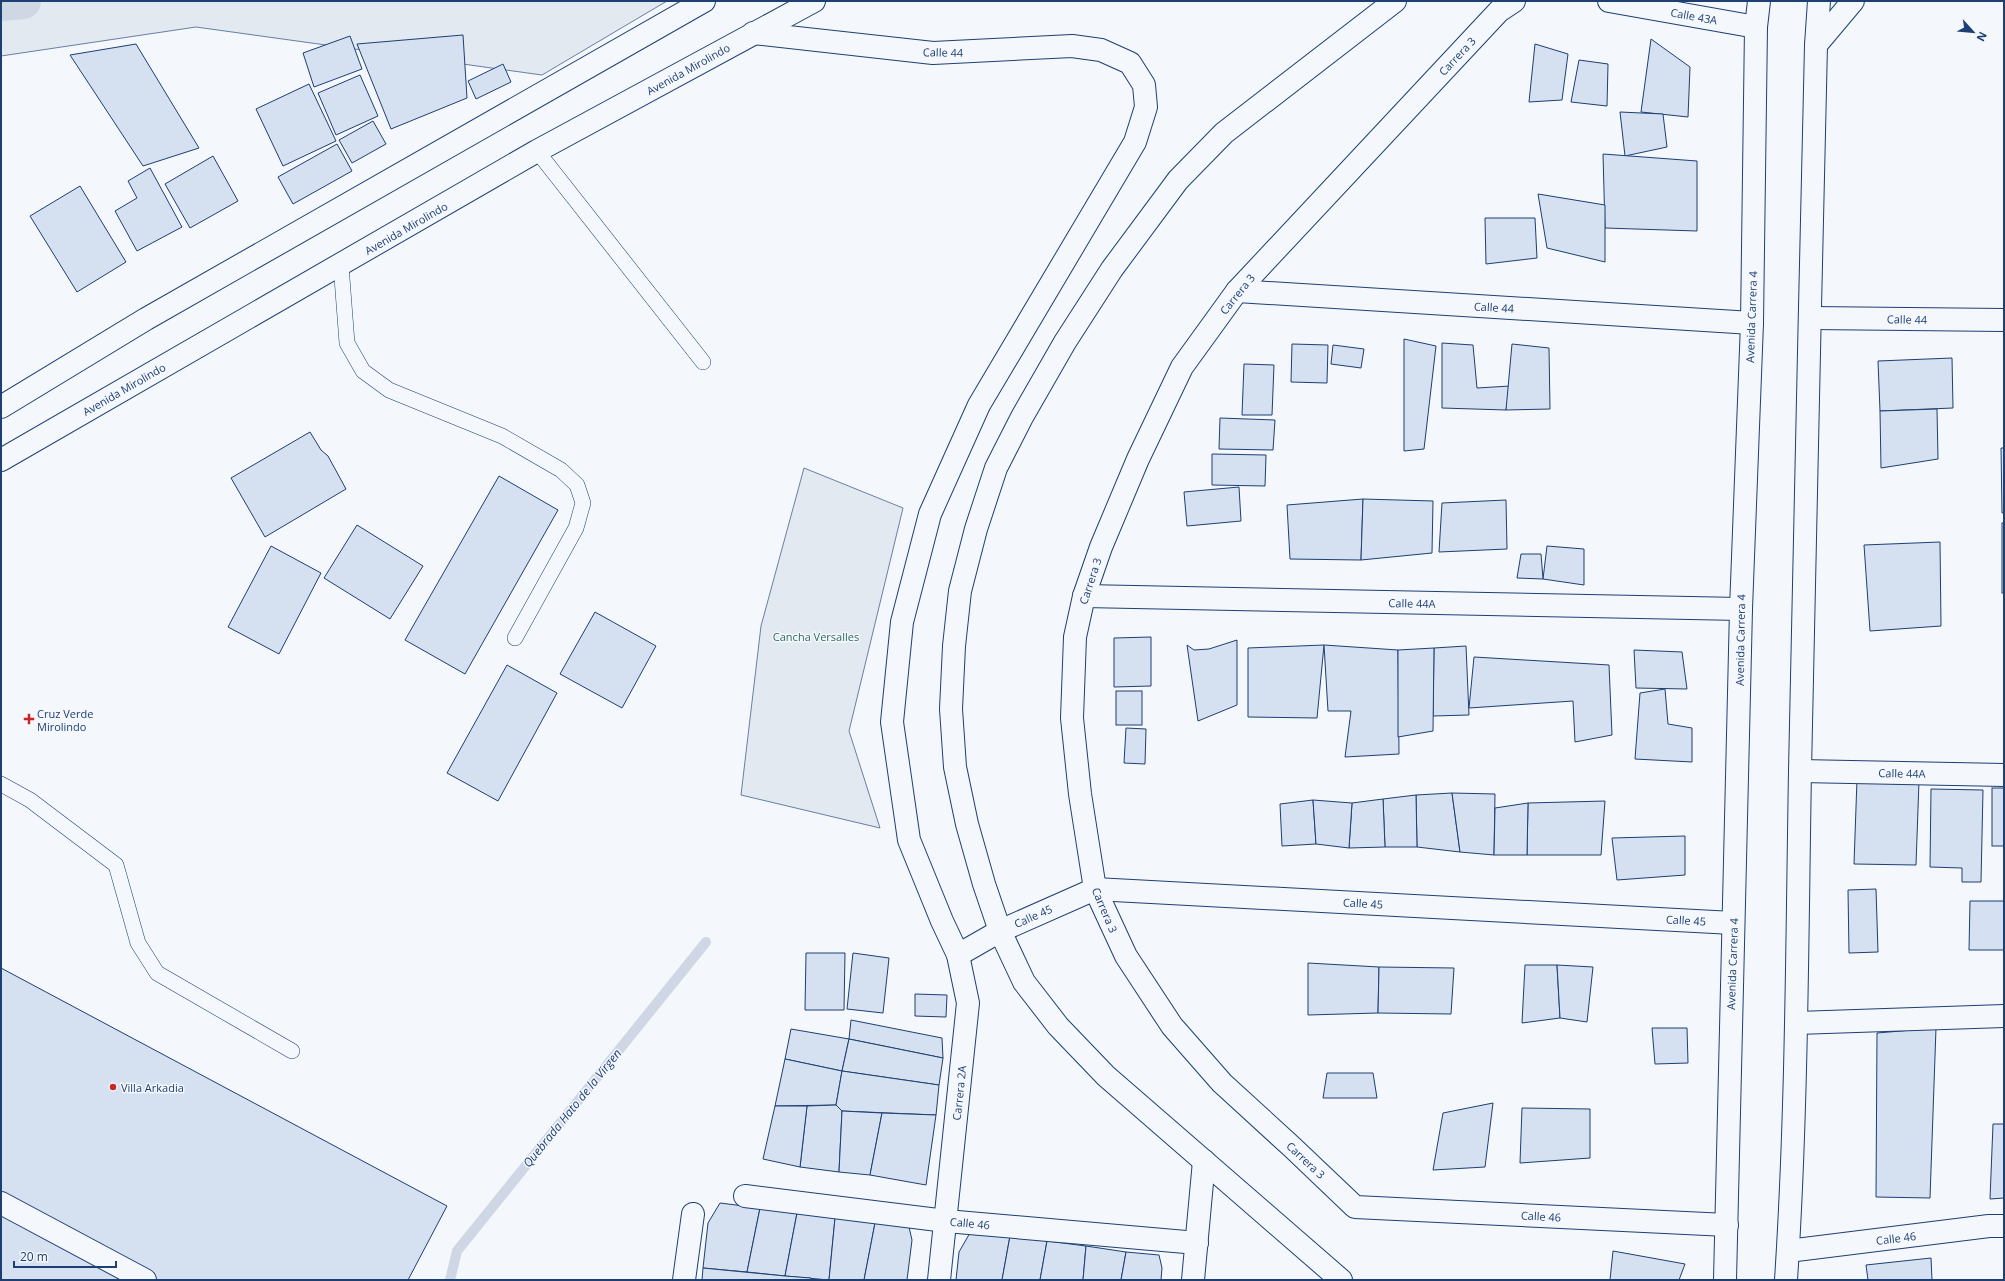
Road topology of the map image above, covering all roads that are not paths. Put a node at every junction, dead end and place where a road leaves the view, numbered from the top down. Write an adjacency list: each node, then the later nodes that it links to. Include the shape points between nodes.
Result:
1 (704, 1): 20 (street, via 153,315)
2 (814, 1): 10 (street, Avenida Mirolindo)
3 (1395, 1): 30 (street, via 1224,133 1178,180 1112,269 1065,342 996,468 976,529 960,591 951,709 955,767 967,824)
4 (1514, 1): 15 (street, Carrera 3, via 1499,11)
5 (1609, 1): 9 (street, Calle 43A)
6 (1759, 1): 9 (street, Avenida Carrera 4)
7 (1819, 1): 11 (street)
8 (1853, 1): 11 (street)
9 (1756, 27): 18 (street, Avenida Carrera 4)
10 (753, 33): 12 (street, Calle 44, via 933,53 1072,46 1101,50); 13 (street, Avenida Mirolindo)
11 (1816, 45): 16 (street)
12 (1130, 63): 31 (street, Carrera 2A, via 1144,85 1146,107 1135,142 979,405 930,514 902,622 892,722 909,840)
13 (537, 151): 14 (street, Avenida Mirolindo); 19 (lane)
14 (341, 266): 21 (street, Avenida Mirolindo); 24 (lane, via 348,343 363,371 389,390 502,436 561,470 577,485 583,503 576,528)
15 (1237, 291): 18 (street, Calle 44); 22 (street, Carrera 3, via 1182,367 1138,459 1101,547)
16 (1810, 318): 17 (street, Calle 44); 25 (street)
17 (2004, 320)
18 (1752, 323): 23 (street, Avenida Carrera 4)
19 (703, 362)
20 (1, 407)
21 (1, 460)
22 (1084, 596): 23 (street, Calle 44A); 28 (street, Carrera 3, via 1075,637 1072,718 1080,794)
23 (1741, 609): 29 (street, Avenida Carrera 4)
24 (515, 638)
25 (1800, 771): 26 (street, Calle 44A); 33 (street)
26 (2004, 775)
27 (1, 784): 34 (lane, via 30,800 116,865 138,943 157,973)
28 (1095, 889): 29 (street, Calle 45); 30 (street, Calle 45); 38 (street, Carrera 3, via 1126,956 1172,1026 1222,1083)
29 (1734, 923): 41 (street, Avenida Carrera 4)
30 (1000, 931): 31 (street); 35 (street, via 1024,982 1058,1026 1106,1076)
31 (958, 955): 40 (street, Carrera 2A, via 968,1003)
32 (2004, 1016): 33 (street)
33 (1797, 1023): 44 (street)
34 (292, 1051)
35 (1204, 1161): 43 (street); 49 (street)
36 (745, 1196): 40 (street, Calle 46)
37 (1, 1203): 45 (street)
38 (1355, 1207): 41 (street, Calle 46)
39 (693, 1214): 46 (street)
40 (946, 1221): 43 (street, Calle 46); 47 (street, Carrera 2A)
41 (1727, 1225): 50 (street, Avenida Carrera 4)
42 (2004, 1226): 44 (street, Calle 46)
43 (1197, 1243): 48 (street)
44 (1788, 1251): 51 (street)
45 (145, 1280)
46 (684, 1280)
47 (939, 1280)
48 (1193, 1280)
49 (1341, 1280)
50 (1725, 1280)
51 (1786, 1280)

